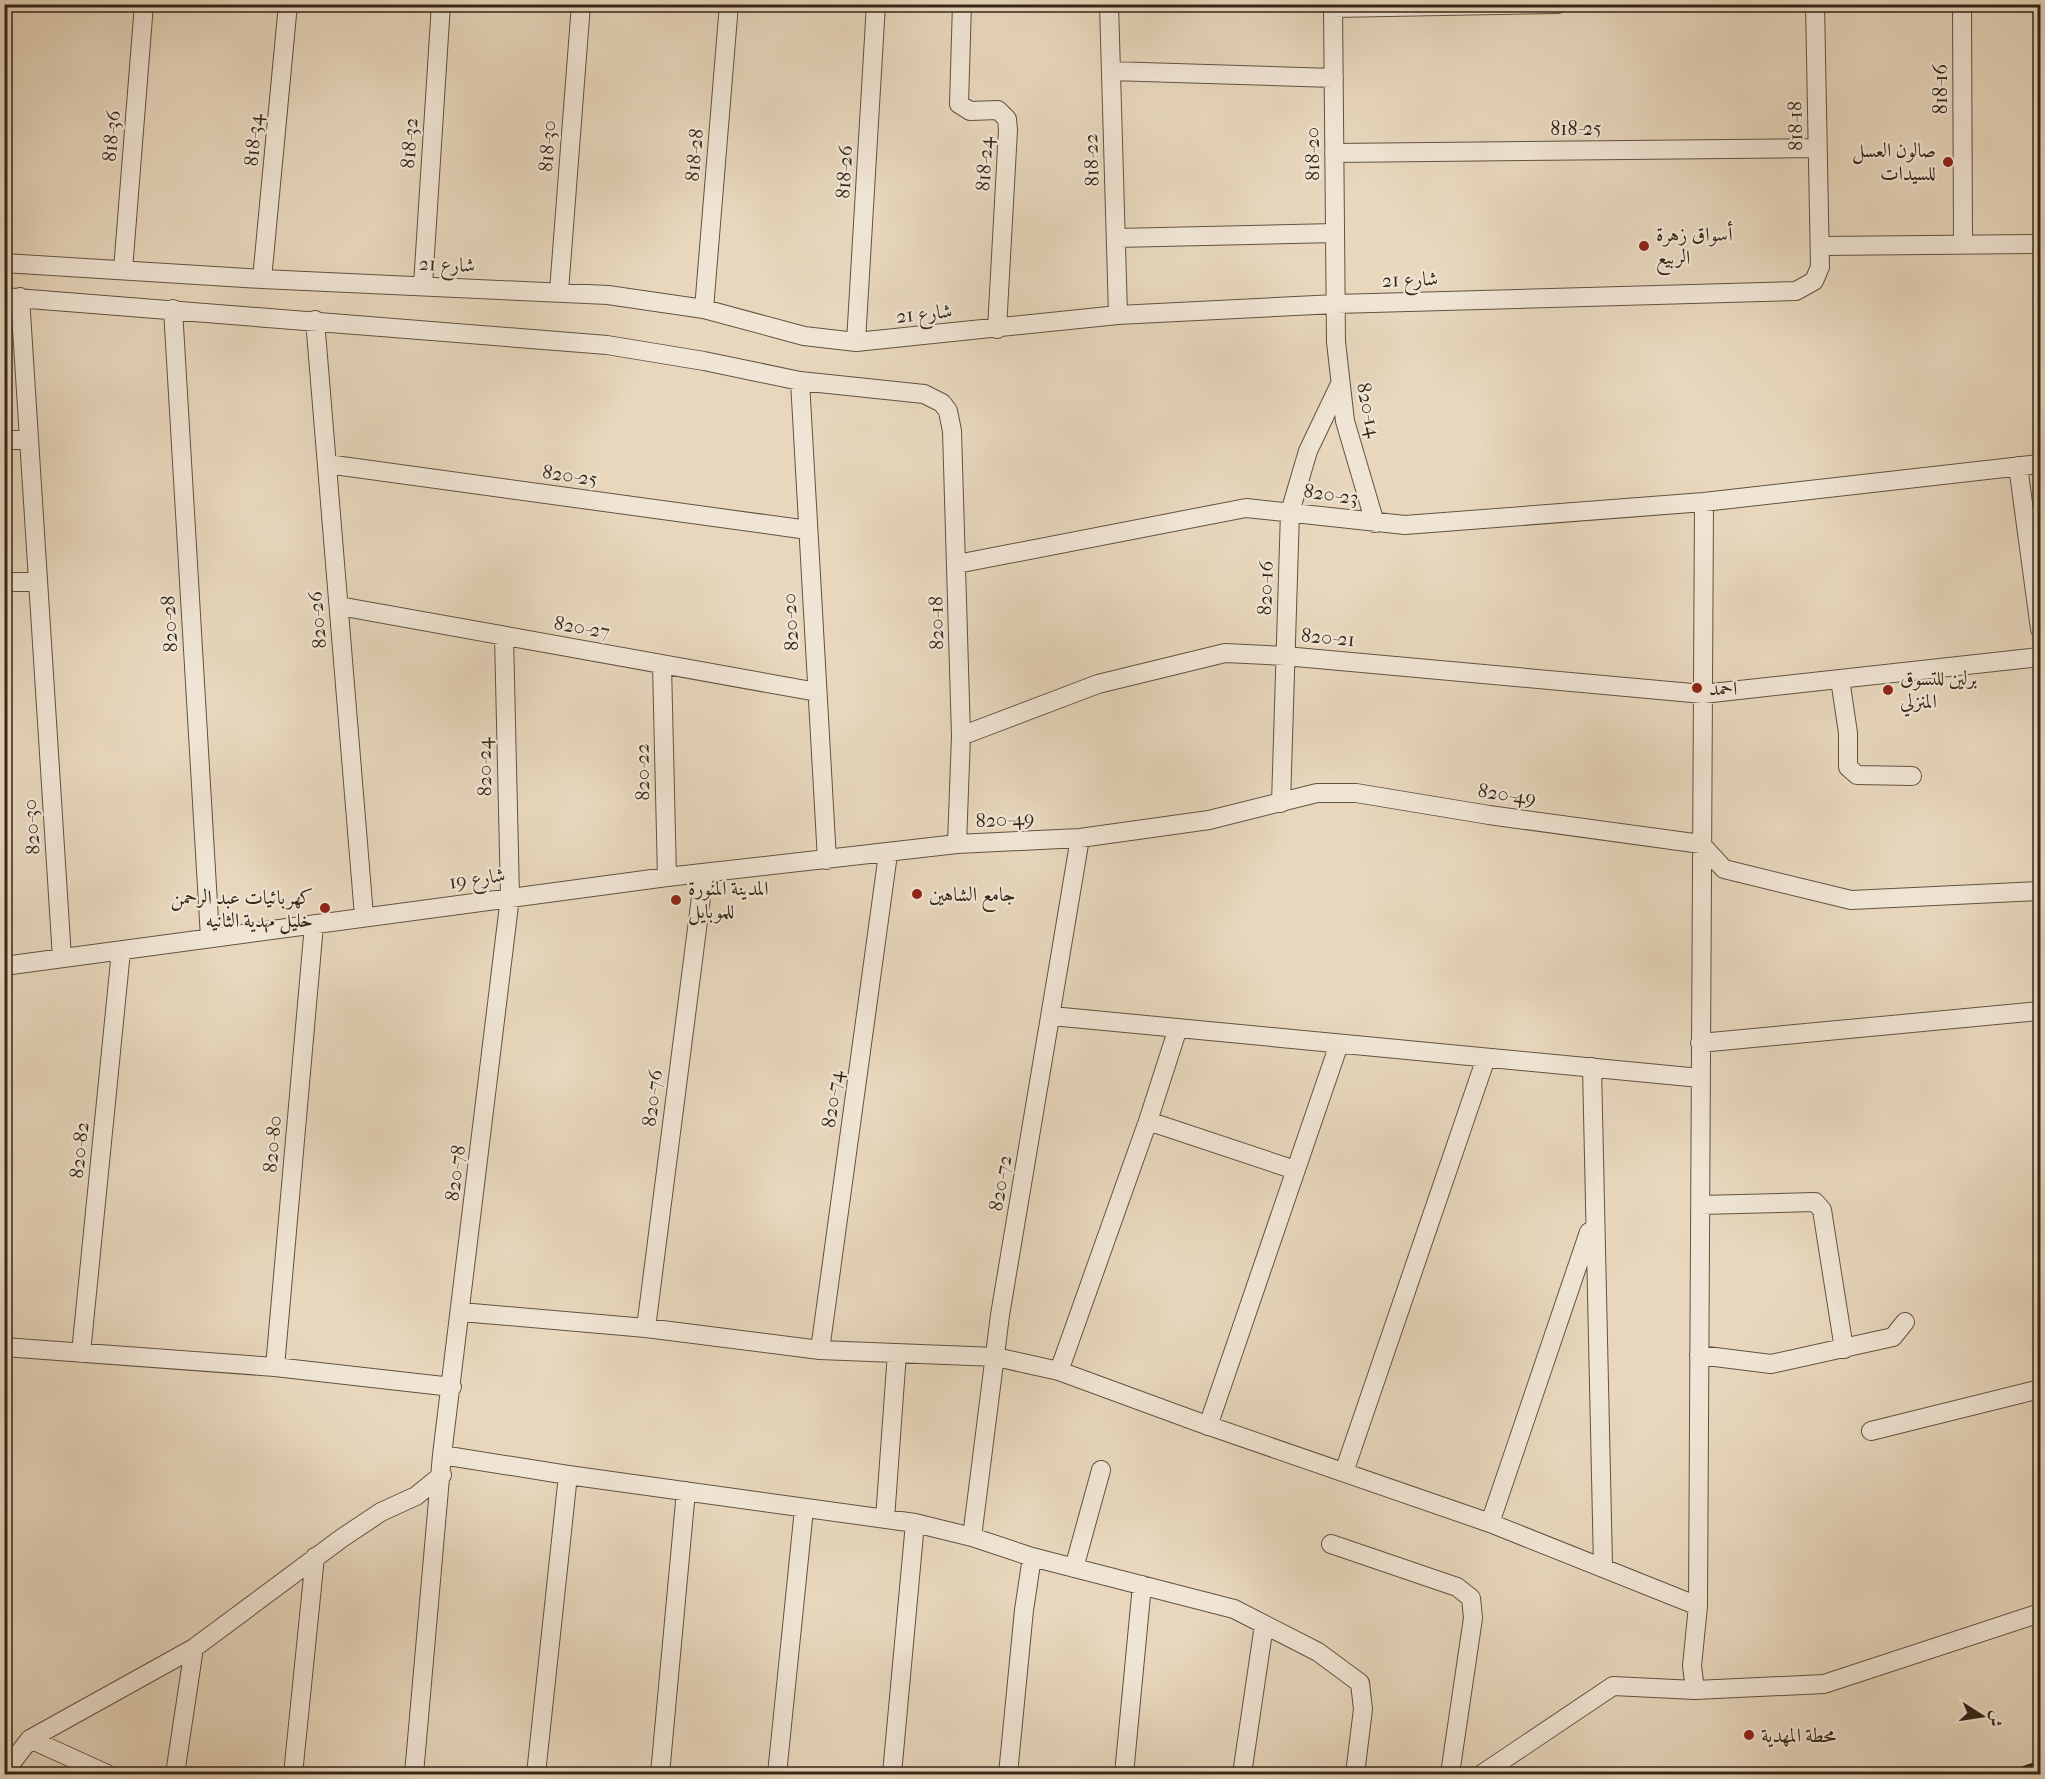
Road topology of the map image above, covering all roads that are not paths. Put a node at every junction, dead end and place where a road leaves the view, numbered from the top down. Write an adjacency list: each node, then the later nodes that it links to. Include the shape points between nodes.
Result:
1 (144, 4): 23 (street, 818-36)
2 (288, 4): 24 (street, 818-34)
3 (441, 4): 25 (street, 818-32)
4 (581, 4): 26 (street, 818-30)
5 (729, 4): 30 (street, 818-28)
6 (876, 4): 34 (street, 818-26)
7 (962, 4): 33 (street, 818-24, via 959,104 970,111 998,110 1007,119)
8 (1109, 4): 13 (street, 818-22)
9 (1558, 4): 12 (street)
10 (1815, 4): 15 (street, 818-18)
11 (1962, 4): 20 (street, 818-16)
12 (1333, 6): 14 (street, 818-20)
13 (1111, 70): 14 (street); 18 (street, 818-22)
14 (1334, 78): 16 (street, 818-20)
15 (1818, 148): 16 (street, 818-25); 21 (street, 818-18)
16 (1334, 153): 17 (street, 818-20)
17 (1335, 233): 18 (street); 28 (street, 818-20)
18 (1116, 237): 31 (street, 818-22)
19 (2040, 244): 20 (street)
20 (1963, 245): 21 (street)
21 (1820, 246): 28 (street, شارع 21, via 1818,274 1809,286 1796,291)
22 (4, 263): 23 (street, شارع 21)
23 (123, 270): 24 (street, شارع 21)
24 (262, 279): 25 (street, شارع 21)
25 (423, 285): 26 (street, شارع 21)
26 (559, 291): 30 (street, شارع 21)
27 (12, 297): 29 (street); 38 (street, 820-30)
28 (1336, 304): 31 (street, شارع 21); 36 (street, 820-14)
29 (173, 309): 32 (street); 72 (street, 820-28)
30 (704, 309): 34 (street, شارع 21, via 804,336)
31 (1118, 315): 33 (street, شارع 21)
32 (315, 320): 35 (street, via 607,345); 39 (street, 820-26)
33 (997, 329): 34 (street, شارع 21)
34 (856, 342)
35 (800, 381): 45 (street, 820-20); 46 (street, 820-18, via 914,393 942,403 951,420)
36 (1339, 386): 43 (street, 820-16, via 1308,451); 44 (street, 820-14, via 1345,421)
37 (4, 440): 38 (street)
38 (29, 440): 48 (street, 820-30)
39 (327, 464): 45 (street, 820-25); 49 (street, 820-26)
40 (2040, 464): 41 (street, 820-23)
41 (2018, 466): 42 (street, 820-23); 50 (street)
42 (1704, 502): 44 (street, 820-23, via 1405,525); 57 (street)
43 (1290, 512): 44 (street, 820-23); 46 (street, 820-23, via 1234,510); 52 (street, 820-16)
44 (1375, 523)
45 (808, 531): 56 (street, 820-20)
46 (957, 564): 58 (street, 820-18)
47 (4, 582): 48 (street)
48 (38, 582): 74 (street, 820-30)
49 (339, 606): 51 (street, 820-27); 70 (street, 820-26)
50 (2040, 629)
51 (504, 636): 54 (street, 820-27); 69 (street, 820-24)
52 (1285, 656): 57 (street, 820-21); 58 (street, 820-21, via 1225,653 1098,684); 60 (street, 820-16)
53 (2040, 657): 55 (street, 820-21)
54 (662, 665): 56 (street, 820-27); 67 (street, 820-22)
55 (1840, 679): 57 (street, 820-21); 59 (street, via 1848,733 1848,767 1857,774)
56 (817, 692): 65 (street, 820-20)
57 (1703, 694): 63 (street)
58 (961, 736): 62 (street, 820-18)
59 (1912, 776)
60 (1281, 802): 61 (street, 820-49, via 1209,820); 63 (street, 820-49, via 1317,793 1356,793)
61 (1080, 838): 62 (street, 820-49); 77 (street, 820-72)
62 (957, 844): 64 (street, شارع 19)
63 (1701, 844): 68 (street, via 1724,869 1851,900); 79 (street)
64 (888, 854): 65 (street, شارع 19); 93 (street, 820-74)
65 (827, 860): 66 (street, شارع 19)
66 (704, 874): 67 (street, شارع 19); 90 (street, 820-76)
67 (667, 877): 69 (street, شارع 19)
68 (2040, 891)
69 (510, 897): 70 (street, شارع 19); 88 (street, 820-78)
70 (364, 916): 71 (street, شارع 19)
71 (314, 925): 72 (street, شارع 19); 98 (street, 820-80)
72 (210, 938): 73 (street, شارع 19)
73 (122, 951): 74 (street, شارع 19); 94 (street, 820-82)
74 (62, 958): 75 (street, شارع 19)
75 (4, 966)
76 (2040, 1011): 79 (street)
77 (1052, 1016): 78 (street); 97 (street, 820-72)
78 (1178, 1028): 80 (street); 84 (street)
79 (1700, 1043): 83 (street)
80 (1339, 1044): 81 (street); 85 (street)
81 (1486, 1058): 82 (street); 106 (street)
82 (1592, 1067): 83 (street); 87 (street)
83 (1700, 1078): 86 (street)
84 (1148, 1122): 85 (street); 99 (street)
85 (1295, 1170): 102 (street)
86 (1700, 1205): 92 (street, via 1815,1202 1822,1210); 96 (street)
87 (1594, 1219): 113 (street); 118 (street)
88 (461, 1312): 90 (street); 100 (street, 820-78)
89 (1905, 1322): 92 (street, via 1893,1337)
90 (646, 1328): 93 (street)
91 (4, 1347): 94 (street)
92 (1844, 1349): 96 (street, via 1771,1364)
93 (820, 1350): 95 (street)
94 (81, 1353): 98 (street)
95 (897, 1353): 97 (street); 111 (street)
96 (1699, 1355): 121 (street)
97 (996, 1357): 99 (street); 114 (street, 820-72)
98 (275, 1366): 100 (street)
99 (1059, 1371): 102 (street)
100 (452, 1387): 104 (street, 820-78)
101 (2040, 1389): 103 (street)
102 (1208, 1426): 106 (street)
103 (1871, 1431)
104 (442, 1455): 107 (street, 820-78); 108 (street)
105 (1101, 1470): 119 (street)
106 (1344, 1472): 113 (street)
107 (442, 1475): 116 (street, via 416,1496 381,1512); 131 (street, 820-78)
108 (568, 1475): 109 (street); 132 (street)
109 (686, 1491): 110 (street); 133 (street)
110 (804, 1509): 111 (street); 134 (street)
111 (885, 1519): 112 (street)
112 (915, 1523): 114 (street); 135 (street)
113 (1490, 1523): 118 (street)
114 (972, 1537): 117 (street)
115 (1331, 1544): 140 (street, via 1457,1587 1472,1598 1473,1618)
116 (315, 1557): 124 (street); 130 (street)
117 (1032, 1557): 119 (street); 136 (street)
118 (1603, 1566): 121 (street)
119 (1074, 1568): 120 (street)
120 (1142, 1585): 123 (street, via 1234,1609); 137 (street)
121 (1698, 1606): 125 (street, via 1692,1666)
122 (2040, 1612): 125 (street, via 1824,1684)
123 (1264, 1624): 138 (street); 139 (street, via 1318,1652 1360,1683 1363,1709)
124 (194, 1648): 126 (street); 129 (street)
125 (1695, 1690): 141 (street, via 1612,1686)
126 (30, 1739): 127 (street, via 12,1762); 128 (street)
127 (10, 1774)
128 (107, 1774)
129 (175, 1774)
130 (293, 1774)
131 (414, 1774)
132 (536, 1774)
133 (660, 1774)
134 (777, 1774)
135 (892, 1774)
136 (1008, 1774)
137 (1124, 1774)
138 (1242, 1774)
139 (1355, 1774)
140 (1450, 1774)
141 (1482, 1774)

